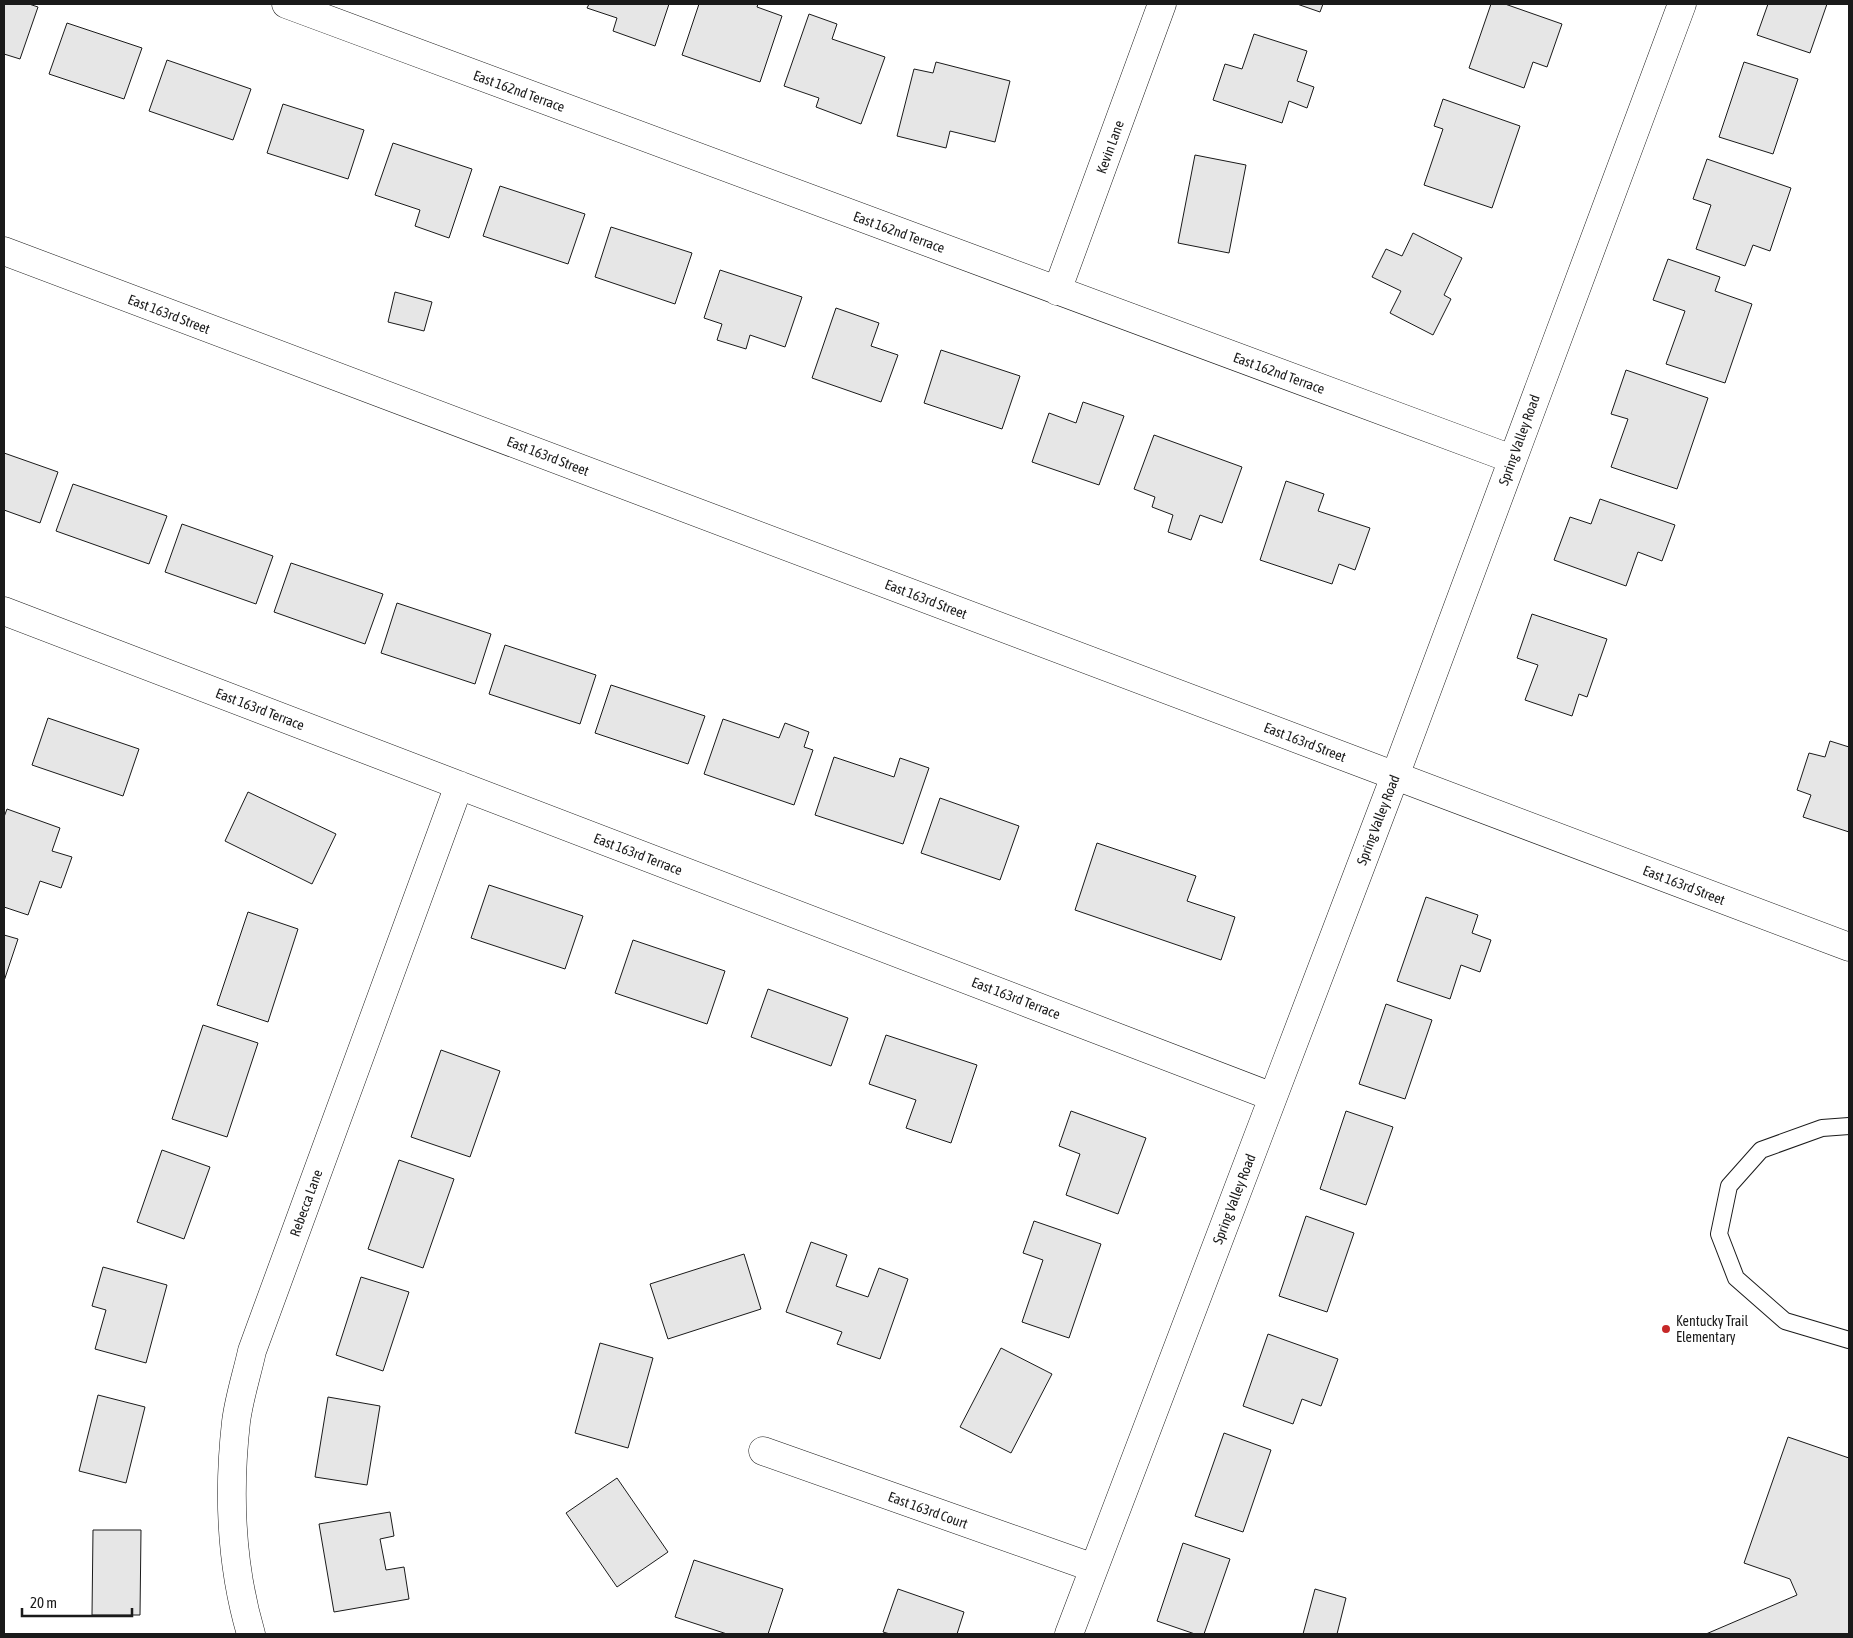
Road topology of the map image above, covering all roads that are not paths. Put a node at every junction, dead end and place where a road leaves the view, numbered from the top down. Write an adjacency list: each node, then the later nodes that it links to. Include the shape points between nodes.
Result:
1 (286, 4): 5 (street, East 162nd Terrace)
2 (1162, 4): 5 (street, Kevin Lane)
3 (1682, 4): 6 (street, Spring Valley Road)
4 (4, 251): 8 (street, East 163rd Street)
5 (1057, 291): 6 (street, East 162nd Terrace)
6 (1512, 459): 8 (street, Spring Valley Road)
7 (4, 610): 9 (street, East 163rd Terrace)
8 (1395, 776): 10 (street, East 163rd Street); 11 (street, Spring Valley Road)
9 (459, 785): 11 (street, East 163rd Terrace); 16 (street, Rebecca Lane, via 252,1351 236,1421 231,1492 236,1563)
10 (1849, 947)
11 (1273, 1097): 15 (street, Spring Valley Road)
12 (1849, 1126): 13 (lane, via 1822,1128 1761,1150 1728,1186 1719,1234 1736,1278 1785,1321)
13 (1849, 1340)
14 (762, 1451): 15 (street, East 163rd Court)
15 (1094, 1568): 17 (street, Spring Valley Road)
16 (251, 1634)
17 (1069, 1634)

